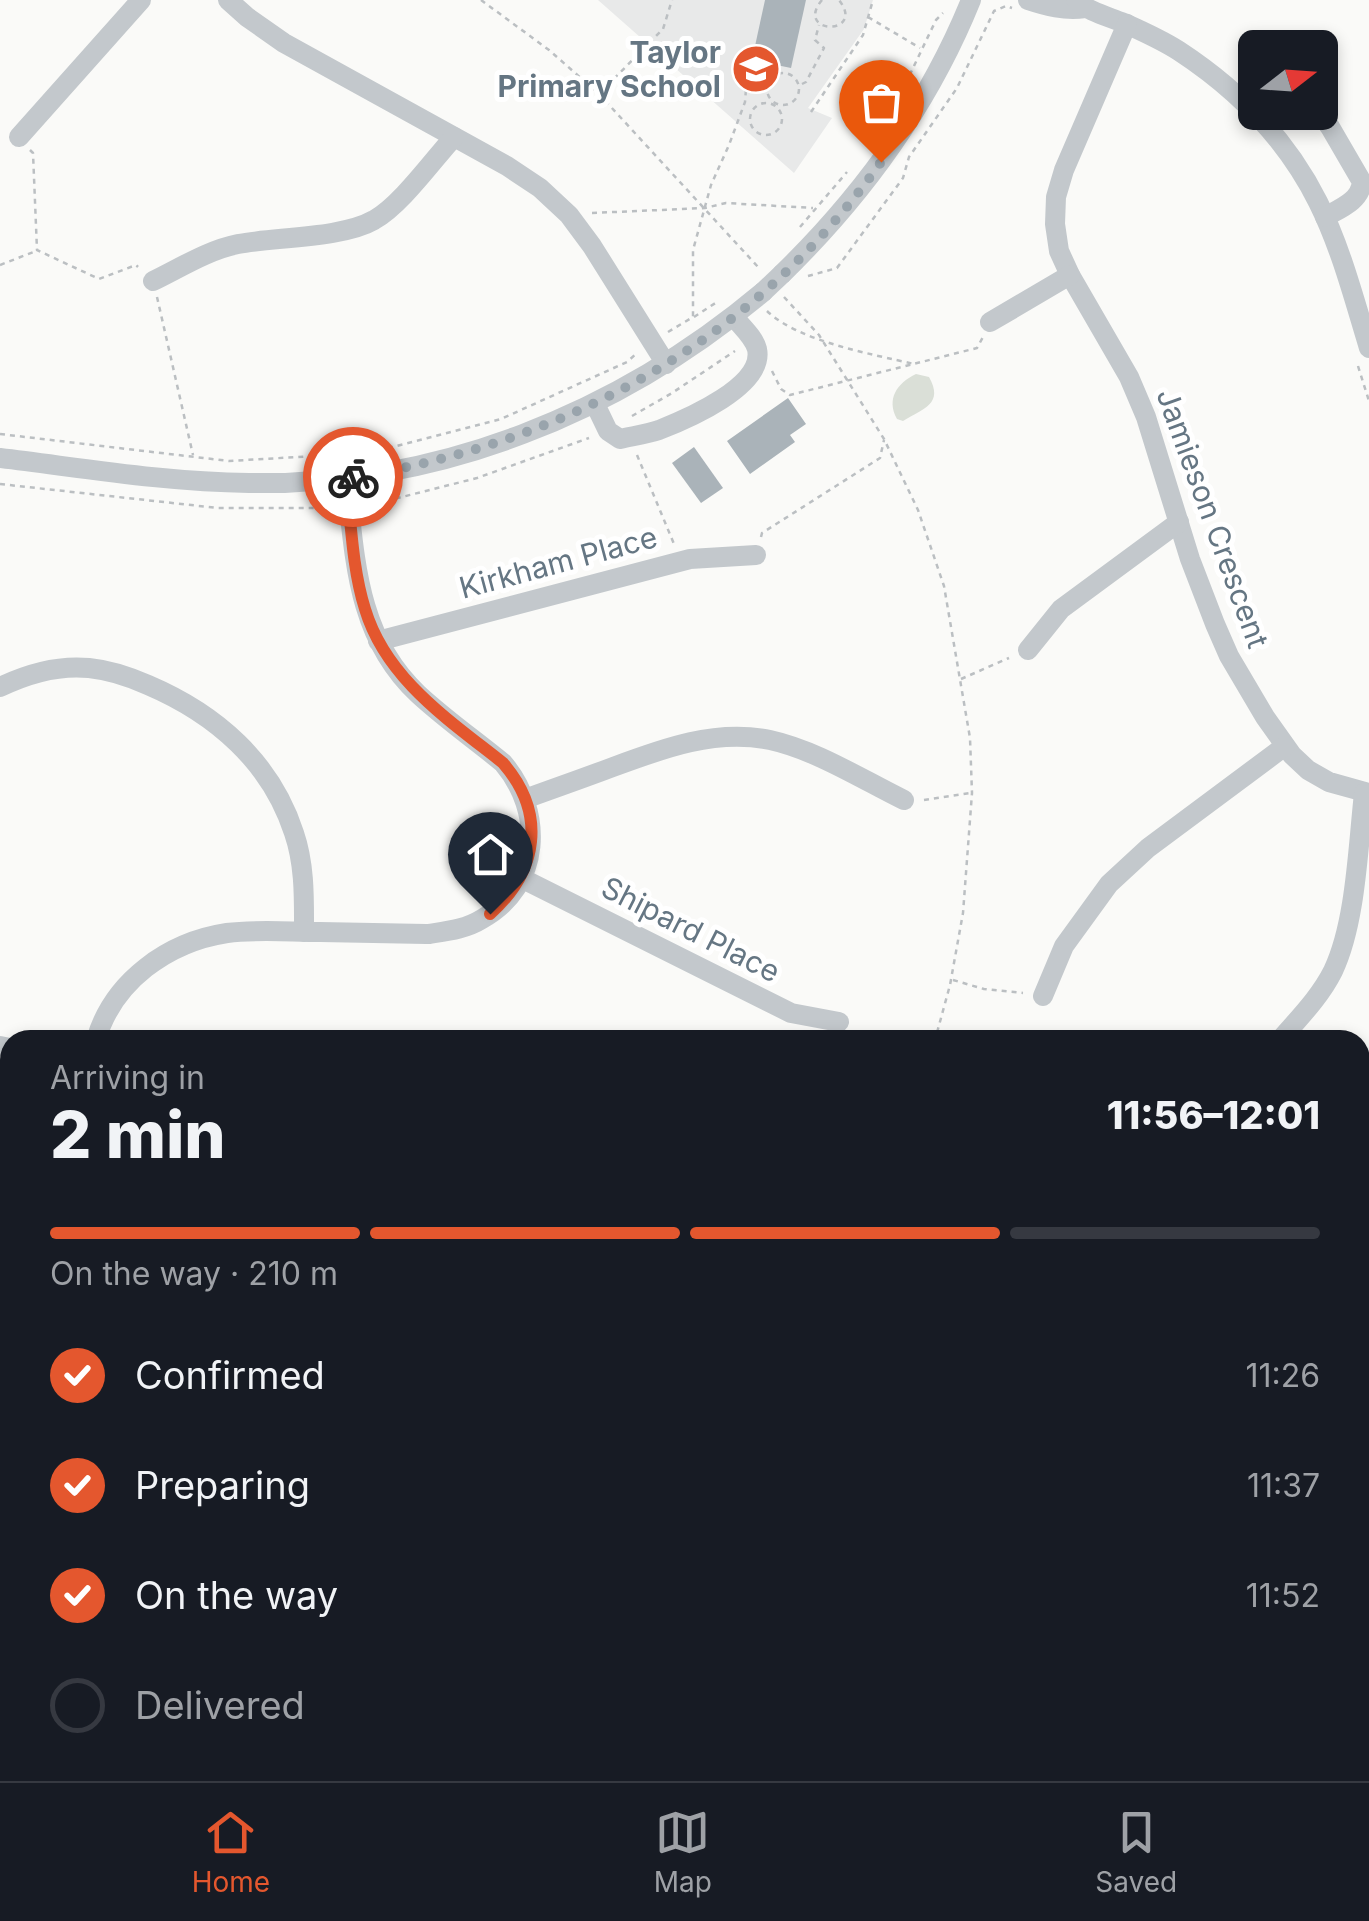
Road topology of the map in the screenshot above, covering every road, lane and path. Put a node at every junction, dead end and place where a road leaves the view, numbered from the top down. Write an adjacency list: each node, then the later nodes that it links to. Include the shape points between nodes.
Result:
1 (142, 0): 26 (street)
2 (228, 0): 27 (street, via 284,43)
3 (481, 0): 20 (path)
4 (672, 0): 20 (path, via 664,29)
5 (822, 0): 14 (path, via 815,10)
6 (839, 0): 14 (path, via 846,14 842,23)
7 (873, 0): 13 (path)
8 (972, 0): 37 (street, via 936,75 888,150)
9 (1006, 3): 11 (path); 37 (path, via 994,11 958,88 909,158 903,178 837,268)
10 (1080, 4): 11 (street, via 1076,10); 15 (street)
11 (1025, 6)
12 (945, 12): 16 (path)
13 (868, 17): 16 (path); 23 (path)
14 (820, 23): 17 (path, via 815,40 824,48)
15 (1127, 24): 18 (street); 35 (street, Jamieson Crescent, via 1056,198 1054,224)
16 (921, 49): 22 (path, via 901,88)
17 (799, 85): 21 (path, via 794,101); 21 (path, via 788,74 773,76 766,90)
18 (1238, 87)
19 (746, 89): 28 (path)
20 (600, 94): 28 (path)
21 (774, 103): 21 (path, via 753,108 749,118 757,132 772,134 780,127)
22 (900, 108)
23 (811, 112)
24 (1270, 130): 30 (street)
25 (1331, 130): 30 (street, via 1362,189)
26 (19, 137): 32 (path, via 33,153)
27 (454, 137): 31 (street, via 540,188); 36 (street, via 377,219 356,228 234,244)
28 (705, 208): 29 (path); 31 (path, via 590,213); 34 (path); 42 (path, via 693,250 693,317)
29 (814, 208)
30 (1325, 217): 43 (street)
31 (573, 220): 42 (street)
32 (37, 250): 33 (path); 36 (path, via 100,279 136,265)
33 (0, 265)
34 (756, 266)
35 (1070, 275): 39 (street); 62 (street, Jamieson Crescent, via 1140,404)
36 (153, 280): 55 (path)
37 (778, 290): 38 (street); 41 (path); 41 (path, via 780,324)
38 (734, 316): 40 (street); 44 (street)
39 (990, 322): 45 (path, via 977,348)
40 (752, 338): 51 (path); 51 (street, via 757,364 730,393 655,432 620,439)
41 (821, 339): 45 (path); 48 (path)
42 (652, 342): 44 (street); 55 (path, via 627,362 501,419 440,436 283,459)
43 (1369, 348)
44 (666, 364): 50 (street)
45 (914, 364): 48 (path)
46 (769, 365): 48 (path, via 790,396)
47 (1359, 368): 49 (path)
48 (848, 380): 53 (path)
49 (1369, 401)
50 (594, 404): 51 (street); 57 (street, via 474,451)
51 (607, 429): 60 (path, via 477,478)
52 (0, 434): 55 (path)
53 (884, 439): 63 (path, via 880,458 762,533); 67 (path, via 944,586)
54 (635, 449): 64 (path)
55 (194, 456): 58 (path)
56 (0, 458): 58 (street)
57 (346, 478): 58 (street); 65 (street, via 358,576)
58 (199, 481)
59 (0, 484): 61 (path, via 218,508)
60 (386, 501)
61 (335, 508)
62 (1179, 522): 66 (street, via 1061,610); 69 (street, Jamieson Crescent, via 1214,624)
63 (756, 555): 64 (street, Kirkham Place)
64 (681, 561): 65 (street, Kirkham Place)
65 (378, 642): 72 (street, via 418,694 503,763)
66 (1028, 650): 67 (path)
67 (960, 679): 70 (path)
68 (0, 687): 75 (street, via 44,672 92,668 176,697 212,719 268,778 294,831)
69 (1285, 746): 71 (street, Jamieson Crescent, via 1318,776); 77 (street, via 1109,884 1064,946)
70 (972, 793): 73 (path); 76 (path)
71 (1367, 793): 81 (street, via 1343,948)
72 (526, 799): 73 (street, via 665,748 736,736 803,750); 74 (street, via 533,838)
73 (904, 800)
74 (521, 878): 75 (street, via 490,914 455,930); 78 (street, Shipard Place, via 791,1012)
75 (304, 932): 79 (street, via 230,933 167,953 118,994)
76 (951, 980): 77 (path); 80 (path)
77 (1043, 996)
78 (839, 1022)
79 (100, 1030)
80 (937, 1030)
81 (1288, 1030)

